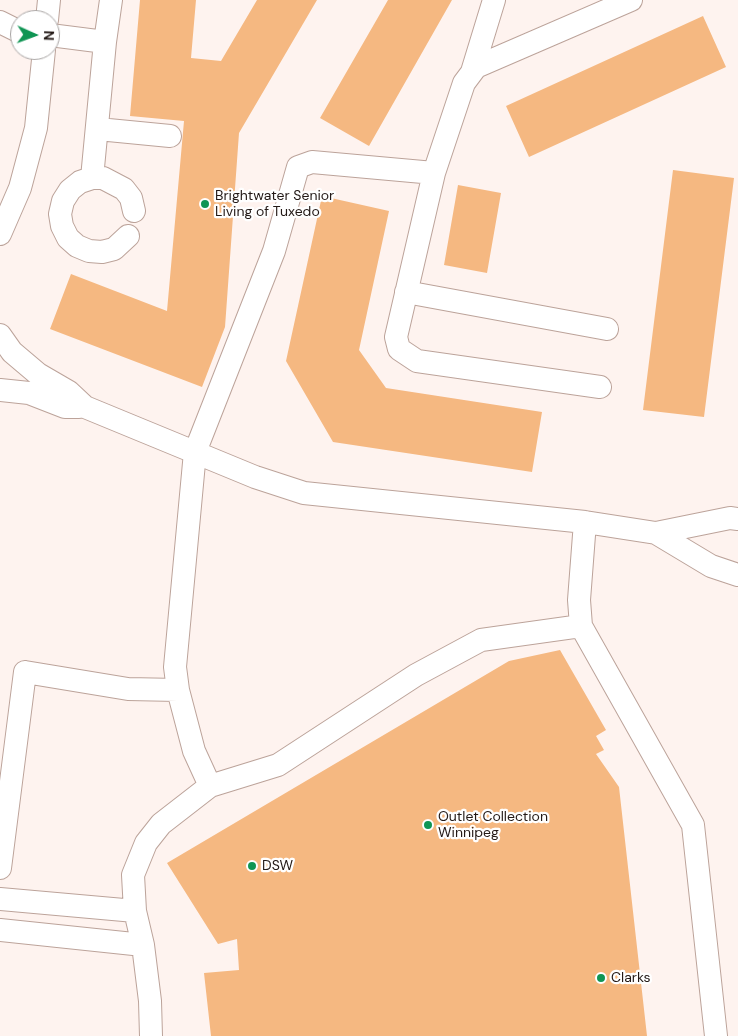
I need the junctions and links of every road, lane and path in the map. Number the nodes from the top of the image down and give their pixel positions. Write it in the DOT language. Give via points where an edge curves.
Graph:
graph roads {
  1 [pos="111,0"];
  2 [pos="494,0"];
  3 [pos="631,0"];
  4 [pos="60,37"];
  5 [pos="105,42"];
  6 [pos="43,60"];
  7 [pos="472,72"];
  8 [pos="98,129"];
  9 [pos="170,136"];
  10 [pos="434,173"];
  11 [pos="92,178"];
  12 [pos="134,211"];
  13 [pos="2,225"];
  14 [pos="128,236"];
  15 [pos="406,292"];
  16 [pos="607,329"];
  17 [pos="0,335"];
  18 [pos="600,387"];
  19 [pos="0,390"];
  20 [pos="85,407"];
  21 [pos="195,452"];
  22 [pos="738,519"];
  23 [pos="585,522"];
  24 [pos="656,533"];
  25 [pos="738,575"];
  26 [pos="581,626"];
  27 [pos="178,690"];
  28 [pos="210,786"];
  29 [pos="0,868"];
  30 [pos="0,899"];
  31 [pos="135,911"];
  32 [pos="0,930"];
  33 [pos="143,945"];
  34 [pos="151,1036"];
  35 [pos="716,1036"];
  1 -- 5 [label="street"];
  2 -- 7 [label="street"];
  3 -- 7 [label="street" via="476,66"];
  4 -- 5 [label="street"];
  5 -- 8 [label="street"];
  6 -- 13 [label="street" via="36,128 20,188"];
  7 -- 10 [label="street" via="464,83"];
  8 -- 9 [label="street"];
  8 -- 11 [label="street"];
  10 -- 15 [label="street"];
  10 -- 21 [label="street" via="312,162 298,167 274,251"];
  11 -- 12 [label="street" via="104,178 124,189 131,198"];
  11 -- 14 [label="street" via="80,182 63,201 61,220 68,238 89,251 102,252 114,249"];
  15 -- 16 [label="street"];
  15 -- 18 [label="street" via="396,337 399,349 416,361"];
  17 -- 20 [label="street" via="12,352"];
  19 -- 20 [label="street" via="29,393 65,407"];
  20 -- 21 [label="street"];
  21 -- 23 [label="street" via="304,493"];
  21 -- 27 [label="street" via="175,668"];
  22 -- 24 [label="street"];
  23 -- 24 [label="street"];
  23 -- 26 [label="street" via="579,600"];
  24 -- 25 [label="street" via="711,566"];
  26 -- 28 [label="street" via="481,640 416,675 278,765"];
  26 -- 35 [label="street" via="693,825"];
  27 -- 28 [label="street" via="194,751"];
  27 -- 29 [label="street" via="128,689 25,672"];
  28 -- 31 [label="street" via="161,824 146,842 133,875"];
  30 -- 31 [label="street"];
  31 -- 33 [label="street"];
  32 -- 33 [label="street"];
  33 -- 34 [label="street"];
}
